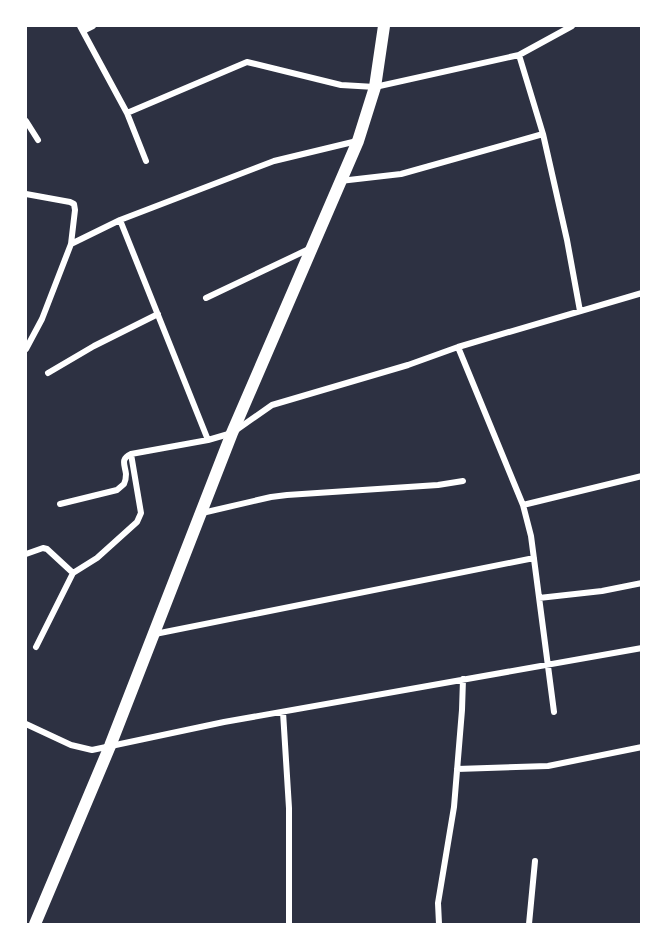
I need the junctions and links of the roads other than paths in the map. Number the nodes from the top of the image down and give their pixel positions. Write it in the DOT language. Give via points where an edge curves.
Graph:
graph roads {
  1 [pos="93,26"];
  2 [pos="384,26"];
  3 [pos="572,26"];
  4 [pos="81,28"];
  5 [pos="519,55"];
  6 [pos="375,87"];
  7 [pos="127,113"];
  8 [pos="26,121"];
  9 [pos="543,134"];
  10 [pos="38,140"];
  11 [pos="358,141"];
  12 [pos="146,161"];
  13 [pos="339,182"];
  14 [pos="26,194"];
  15 [pos="120,220"];
  16 [pos="71,244"];
  17 [pos="312,248"];
  18 [pos="642,293"];
  19 [pos="206,298"];
  20 [pos="580,311"];
  21 [pos="158,314"];
  22 [pos="458,347"];
  23 [pos="26,349"];
  24 [pos="48,373"];
  25 [pos="232,433"];
  26 [pos="208,440"];
  27 [pos="131,454"];
  28 [pos="642,476"];
  29 [pos="463,481"];
  30 [pos="60,504"];
  31 [pos="523,505"];
  32 [pos="201,513"];
  33 [pos="26,554"];
  34 [pos="534,558"];
  35 [pos="73,573"];
  36 [pos="642,582"];
  37 [pos="539,598"];
  38 [pos="154,634"];
  39 [pos="36,647"];
  40 [pos="642,648"];
  41 [pos="549,665"];
  42 [pos="463,679"];
  43 [pos="283,712"];
  44 [pos="554,712"];
  45 [pos="26,724"];
  46 [pos="110,746"];
  47 [pos="642,747"];
  48 [pos="457,769"];
  49 [pos="535,861"];
  50 [pos="35,924"];
  51 [pos="290,924"];
  52 [pos="439,924"];
  53 [pos="529,924"];
  1 -- 4 [label="street"];
  2 -- 6 [label="main road"];
  3 -- 5 [label="street"];
  4 -- 7 [label="street"];
  5 -- 6 [label="street"];
  5 -- 9 [label="street"];
  6 -- 7 [label="street" via="341,85 248,62"];
  6 -- 11 [label="main road"];
  7 -- 12 [label="street"];
  8 -- 10 [label="street"];
  9 -- 13 [label="street" via="401,174"];
  9 -- 20 [label="street"];
  11 -- 13 [label="main road"];
  11 -- 15 [label="street" via="274,161"];
  13 -- 17 [label="main road"];
  14 -- 16 [label="street" via="74,204"];
  15 -- 16 [label="street"];
  15 -- 21 [label="street"];
  16 -- 23 [label="street" via="42,320"];
  17 -- 19 [label="street"];
  17 -- 25 [label="main road"];
  18 -- 20 [label="street"];
  20 -- 22 [label="street"];
  21 -- 24 [label="street"];
  21 -- 26 [label="street"];
  22 -- 25 [label="street" via="272,405"];
  22 -- 31 [label="street"];
  25 -- 26 [label="street"];
  25 -- 32 [label="main road"];
  26 -- 27 [label="street"];
  27 -- 30 [label="street" via="123,462 126,475 117,490"];
  27 -- 35 [label="street" via="141,513 137,522 97,558"];
  28 -- 31 [label="street"];
  29 -- 32 [label="street" via="287,495"];
  31 -- 34 [label="street"];
  32 -- 38 [label="main road"];
  33 -- 35 [label="street" via="47,549"];
  34 -- 37 [label="street"];
  34 -- 38 [label="street"];
  35 -- 39 [label="street"];
  36 -- 37 [label="street"];
  37 -- 41 [label="street"];
  38 -- 46 [label="main road"];
  40 -- 41 [label="street"];
  41 -- 42 [label="street"];
  41 -- 44 [label="street"];
  42 -- 43 [label="street"];
  42 -- 48 [label="street"];
  43 -- 46 [label="street"];
  43 -- 51 [label="street"];
  45 -- 46 [label="street" via="70,745 92,750"];
  46 -- 50 [label="main road"];
  47 -- 48 [label="street" via="548,766"];
  48 -- 52 [label="street" via="438,903"];
  49 -- 53 [label="street"];
}
